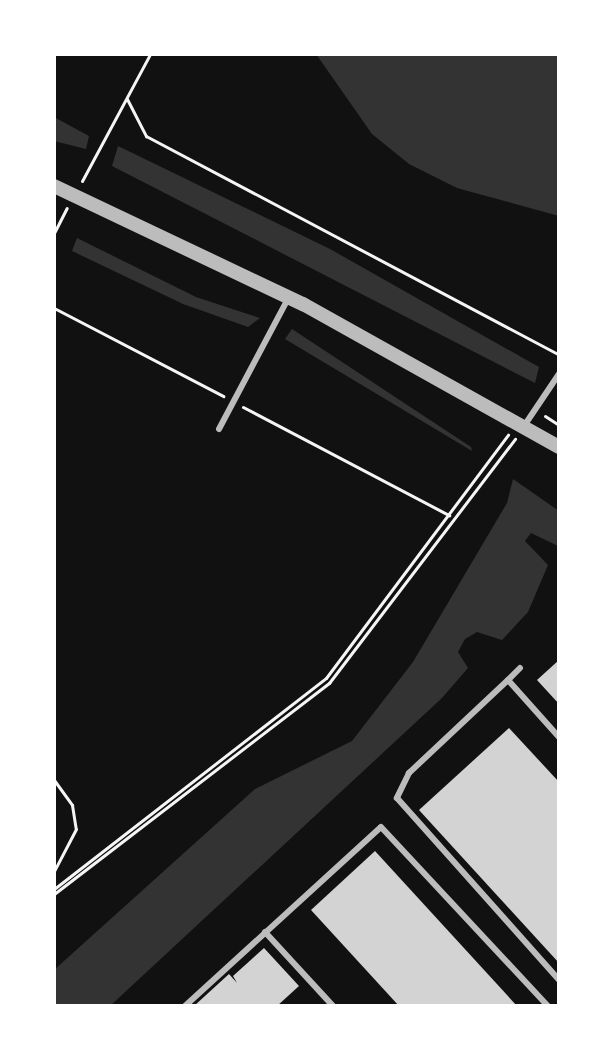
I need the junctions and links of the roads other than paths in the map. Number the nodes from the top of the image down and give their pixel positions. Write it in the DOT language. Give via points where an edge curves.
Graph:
graph roads {
  1 [pos="54,186"];
  2 [pos="289,297"];
  3 [pos="559,374"];
  4 [pos="521,424"];
  5 [pos="219,429"];
  6 [pos="559,447"];
  7 [pos="520,668"];
  8 [pos="508,680"];
  9 [pos="559,737"];
  10 [pos="265,932"];
  11 [pos="559,980"];
  12 [pos="185,1006"];
  13 [pos="333,1006"];
  14 [pos="548,1006"];
  1 -- 2 [label="street"];
  2 -- 4 [label="street"];
  2 -- 5 [label="lane"];
  3 -- 4 [label="lane"];
  4 -- 6 [label="street"];
  7 -- 8 [label="lane"];
  8 -- 9 [label="lane"];
  8 -- 11 [label="lane" via="409,773 397,798"];
  10 -- 12 [label="lane"];
  10 -- 13 [label="lane"];
  10 -- 14 [label="lane" via="381,827"];
}
